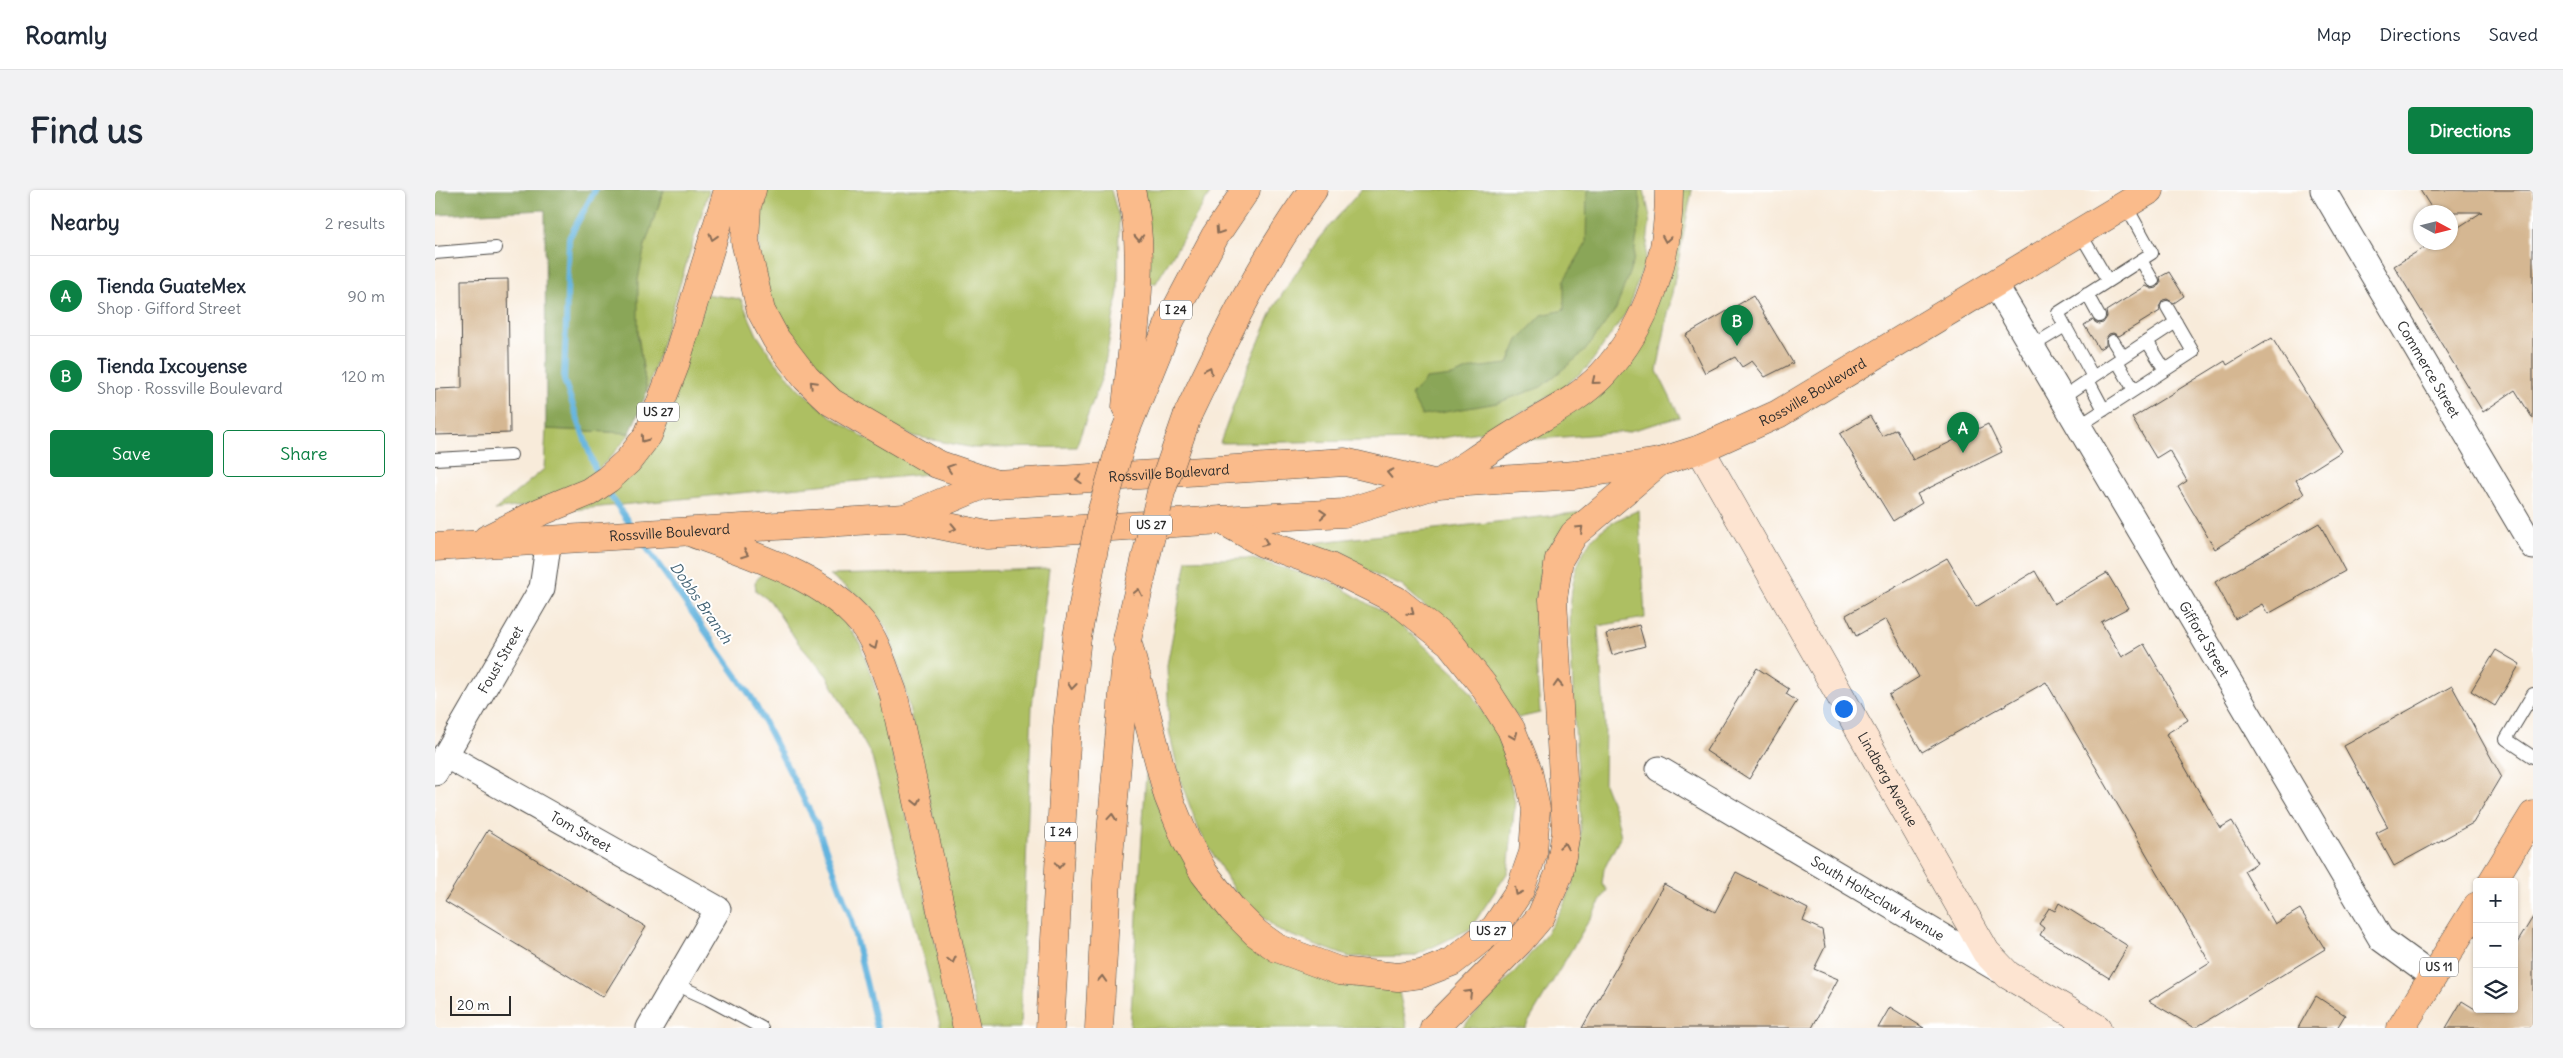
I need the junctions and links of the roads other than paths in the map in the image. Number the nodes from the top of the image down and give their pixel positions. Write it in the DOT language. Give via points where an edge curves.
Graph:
graph roads {
  1 [pos="728,190"];
  2 [pos="752,190"];
  3 [pos="1131,190"];
  4 [pos="1246,190"];
  5 [pos="1313,190"];
  6 [pos="1327,190"];
  7 [pos="1669,190"];
  8 [pos="2150,190"];
  9 [pos="2323,190"];
  10 [pos="2125,204"];
  11 [pos="1293,217"];
  12 [pos="2081,233"];
  13 [pos="495,248"];
  14 [pos="435,253"];
  15 [pos="2141,260"];
  16 [pos="2108,281"];
  17 [pos="2153,281"];
  18 [pos="1995,284"];
  19 [pos="2087,294"];
  20 [pos="2167,307"];
  21 [pos="2099,316"];
  22 [pos="2176,322"];
  23 [pos="2065,326"];
  24 [pos="2113,340"];
  25 [pos="2147,341"];
  26 [pos="2032,346"];
  27 [pos="2120,359"];
  28 [pos="2165,370"];
  29 [pos="2091,378"];
  30 [pos="2135,390"];
  31 [pos="2062,398"];
  32 [pos="2104,410"];
  33 [pos="2079,426"];
  34 [pos="1123,437"];
  35 [pos="1700,449"];
  36 [pos="511,455"];
  37 [pos="435,459"];
  38 [pos="1659,462"];
  39 [pos="996,484"];
  40 [pos="1438,484"];
  41 [pos="905,518"];
  42 [pos="1222,520"];
  43 [pos="684,530"];
  44 [pos="549,539"];
  45 [pos="476,545"];
  46 [pos="435,547"];
  47 [pos="2533,548"];
  48 [pos="1127,640"];
  49 [pos="2533,694"];
  50 [pos="2533,756"];
  51 [pos="440,764"];
  52 [pos="1659,769"];
  53 [pos="2531,821"];
  54 [pos="2495,878"];
  55 [pos="2473,912"];
  56 [pos="2008,975"];
  57 [pos="2433,977"];
  58 [pos="675,984"];
  59 [pos="649,1028"];
  60 [pos="761,1028"];
  61 [pos="967,1028"];
  62 [pos="1050,1028"];
  63 [pos="1099,1028"];
  64 [pos="1435,1028"];
  65 [pos="2097,1028"];
  66 [pos="2401,1028"];
  1 -- 45 [label="main road, US 27, one-way" via="675,368 648,435 628,461 589,492 539,512"];
  39 -- 2 [label="main road, one-way" via="937,464 831,402 806,378 776,339 761,311 745,241 747,206"];
  3 -- 34 [label="main road, one-way" via="1137,217 1140,272"];
  4 -- 34 [label="main road, I 24, one-way" via="1215,236 1171,318"];
  5 -- 11 [label="main road"];
  6 -- 11 [label="main road"];
  7 -- 40 [label="main road, one-way" via="1669,220 1663,260 1650,301 1631,337 1602,375 1563,407"];
  8 -- 10 [label="main road, Rossville Boulevard"];
  9 -- 47 [label="street, Commerce Street"];
  10 -- 12 [label="main road, Rossville Boulevard"];
  10 -- 15 [label="lane" via="2152,253"];
  48 -- 11 [label="main road, one-way, bridge" via="1161,492 1188,414 1237,311"];
  12 -- 16 [label="lane"];
  12 -- 18 [label="main road, Rossville Boulevard"];
  13 -- 14 [label="lane"];
  15 -- 16 [label="lane"];
  15 -- 17 [label="lane"];
  16 -- 19 [label="lane"];
  18 -- 26 [label="street, Gifford Street"];
  18 -- 35 [label="main road, Rossville Boulevard" via="1778,414"];
  19 -- 21 [label="lane"];
  19 -- 23 [label="lane" via="2058,313"];
  20 -- 22 [label="lane"];
  22 -- 25 [label="lane"];
  22 -- 28 [label="lane" via="2193,352"];
  23 -- 26 [label="lane"];
  23 -- 29 [label="lane"];
  24 -- 27 [label="lane"];
  25 -- 27 [label="lane"];
  25 -- 28 [label="lane"];
  26 -- 31 [label="street, Gifford Street"];
  27 -- 29 [label="lane"];
  27 -- 30 [label="lane"];
  28 -- 30 [label="lane"];
  29 -- 31 [label="lane"];
  29 -- 32 [label="lane"];
  30 -- 32 [label="lane"];
  31 -- 33 [label="street, Gifford Street"];
  32 -- 33 [label="lane"];
  33 -- 57 [label="street, Gifford Street" via="2381,940"];
  34 -- 62 [label="main road, I 24, one-way, bridge" via="1100,516 1077,637 1067,727"];
  35 -- 38 [label="main road, Rossville Boulevard"];
  35 -- 56 [label="main road, Lindberg Avenue" via="1986,952"];
  36 -- 37 [label="lane"];
  38 -- 40 [label="main road, Rossville Boulevard" via="1575,475"];
  64 -- 38 [label="main road, one-way" via="1541,916 1559,874 1566,832 1553,599 1559,559 1574,534"];
  40 -- 39 [label="main road, Rossville Boulevard, one-way" via="1345,462"];
  39 -- 41 [label="main road, Rossville Boulevard" via="983,485"];
  42 -- 40 [label="main road, Rossville Boulevard, one-way" via="1344,513"];
  41 -- 42 [label="main road, Rossville Boulevard / US 27, one-way" via="987,535"];
  41 -- 43 [label="main road, Rossville Boulevard / US 27"];
  42 -- 48 [label="main road, US 27, one-way" via="1263,543 1330,567 1397,600 1450,643 1483,685 1511,729 1528,771 1536,809 1533,853 1520,890 1495,928 1452,962 1421,974 1397,977 1339,971 1277,948 1256,933 1204,874 1186,840 1168,796"];
  43 -- 44 [label="main road, Rossville Boulevard / US 27"];
  43 -- 61 [label="main road, one-way" via="793,572 833,598 861,622 874,644 893,692"];
  44 -- 45 [label="main road, Rossville Boulevard / US 27"];
  44 -- 51 [label="street, Foust Street" via="542,588"];
  45 -- 46 [label="main road, Rossville Boulevard / US 27"];
  63 -- 48 [label="main road, one-way" via="1107,880"];
  49 -- 50 [label="lane" via="2507,739"];
  51 -- 58 [label="street, Tom Street" via="718,909"];
  52 -- 56 [label="street, South Holtzclaw Avenue"];
  53 -- 54 [label="main road"];
  55 -- 57 [label="main road, US 11"];
  56 -- 65 [label="main road, South Holtzclaw Avenue"];
  57 -- 66 [label="main road, US 11"];
  58 -- 59 [label="street"];
  58 -- 60 [label="lane" via="708,998"];
}
